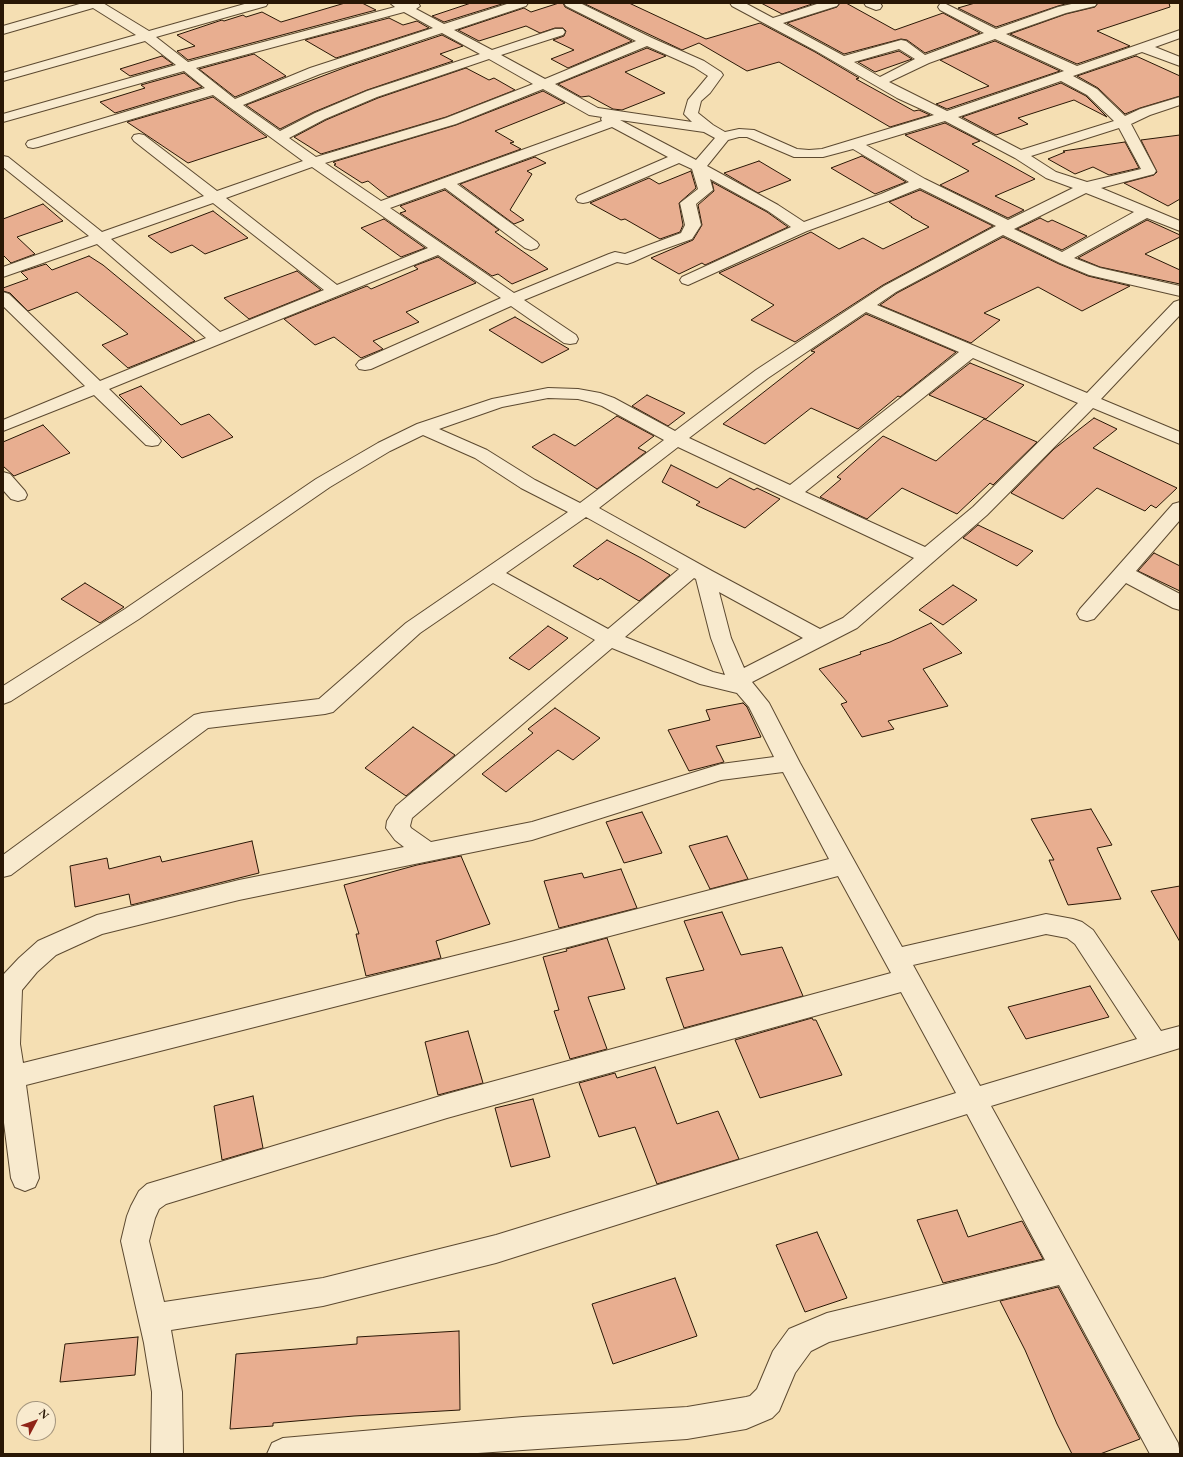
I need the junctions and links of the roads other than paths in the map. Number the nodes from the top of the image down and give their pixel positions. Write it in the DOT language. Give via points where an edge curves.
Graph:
graph roads {
  1 [pos="95,3"];
  2 [pos="262,3"];
  3 [pos="425,3"];
  4 [pos="522,3"];
  5 [pos="571,3"];
  6 [pos="736,3"];
  7 [pos="833,3"];
  8 [pos="1090,3"];
  9 [pos="401,6"];
  10 [pos="944,7"];
  11 [pos="772,22"];
  12 [pos="3,30"];
  13 [pos="444,30"];
  14 [pos="559,32"];
  15 [pos="994,34"];
  16 [pos="1180,34"];
  17 [pos="147,36"];
  18 [pos="647,41"];
  19 [pos="1142,47"];
  20 [pos="490,54"];
  21 [pos="924,60"];
  22 [pos="842,61"];
  23 [pos="1180,62"];
  24 [pos="185,67"];
  25 [pos="1076,71"];
  26 [pos="1062,76"];
  27 [pos="3,77"];
  28 [pos="879,82"];
  29 [pos="544,84"];
  30 [pos="214,90"];
  31 [pos="233,104"];
  32 [pos="1177,106"];
  33 [pos="594,112"];
  34 [pos="946,116"];
  35 [pos="3,118"];
  36 [pos="613,122"];
  37 [pos="1123,122"];
  38 [pos="708,128"];
  39 [pos="280,137"];
  40 [pos="722,137"];
  41 [pos="139,138"];
  42 [pos="853,143"];
  43 [pos="33,144"];
  44 [pos="1020,155"];
  45 [pos="680,157"];
  46 [pos="314,162"];
  47 [pos="7,167"];
  48 [pos="698,167"];
  49 [pos="920,182"];
  50 [pos="447,183"];
  51 [pos="1086,187"];
  52 [pos="213,197"];
  53 [pos="583,199"];
  54 [pos="379,207"];
  55 [pos="1146,212"];
  56 [pos="1180,226"];
  57 [pos="1006,227"];
  58 [pos="802,228"];
  59 [pos="100,238"];
  60 [pos="531,245"];
  61 [pos="439,249"];
  62 [pos="1062,258"];
  63 [pos="3,272"];
  64 [pos="688,280"];
  65 [pos="334,290"];
  66 [pos="1180,290"];
  67 [pos="3,297"];
  68 [pos="513,299"];
  69 [pos="1180,305"];
  70 [pos="865,306"];
  71 [pos="218,339"];
  72 [pos="570,339"];
  73 [pos="971,351"];
  74 [pos="365,365"];
  75 [pos="97,388"];
  76 [pos="1090,401"];
  77 [pos="3,426"];
  78 [pos="423,428"];
  79 [pos="676,439"];
  80 [pos="1180,439"];
  81 [pos="152,441"];
  82 [pos="3,478"];
  83 [pos="792,493"];
  84 [pos="18,495"];
  85 [pos="1180,508"];
  86 [pos="583,510"];
  87 [pos="927,556"];
  88 [pos="699,572"];
  89 [pos="1123,573"];
  90 [pos="492,574"];
  91 [pos="1180,603"];
  92 [pos="1087,614"];
  93 [pos="820,638"];
  94 [pos="610,639"];
  95 [pos="741,684"];
  96 [pos="3,696"];
  97 [pos="788,763"];
  98 [pos="428,852"];
  99 [pos="843,865"];
  100 [pos="3,868"];
  101 [pos="901,969"];
  102 [pos="1168,1041"];
  103 [pos="12,1077"];
  104 [pos="973,1101"];
  105 [pos="25,1178"];
  106 [pos="1065,1269"];
  107 [pos="154,1318"];
  108 [pos="167,1454"];
  109 [pos="283,1454"];
  110 [pos="1168,1454"];
  1 -- 12 [label="street"];
  1 -- 17 [label="street"];
  2 -- 17 [label="street"];
  3 -- 9 [label="street"];
  4 -- 13 [label="street"];
  5 -- 18 [label="street"];
  6 -- 11 [label="street"];
  7 -- 11 [label="street"];
  8 -- 15 [label="street"];
  9 -- 13 [label="street"];
  9 -- 24 [label="street"];
  10 -- 15 [label="street"];
  11 -- 22 [label="street"];
  13 -- 20 [label="street"];
  13 -- 31 [label="street" via="315,71"];
  14 -- 20 [label="street"];
  15 -- 21 [label="street"];
  15 -- 25 [label="street"];
  16 -- 19 [label="street"];
  17 -- 24 [label="street"];
  17 -- 27 [label="street"];
  18 -- 29 [label="street"];
  18 -- 38 [label="street" via="699,64 716,75 695,100 691,114"];
  19 -- 23 [label="street"];
  19 -- 25 [label="street"];
  20 -- 29 [label="street"];
  20 -- 39 [label="street" via="372,94 320,116"];
  21 -- 22 [label="street" via="901,44"];
  21 -- 28 [label="street"];
  22 -- 28 [label="street"];
  24 -- 30 [label="street"];
  24 -- 35 [label="street"];
  25 -- 26 [label="street"];
  26 -- 34 [label="street"];
  26 -- 37 [label="street" via="1092,92"];
  28 -- 34 [label="street"];
  29 -- 33 [label="street"];
  29 -- 46 [label="street" via="451,121"];
  30 -- 31 [label="street"];
  30 -- 43 [label="street"];
  31 -- 39 [label="street"];
  32 -- 37 [label="street"];
  33 -- 36 [label="street"];
  33 -- 38 [label="street"];
  34 -- 42 [label="street"];
  34 -- 44 [label="street"];
  36 -- 45 [label="street"];
  36 -- 50 [label="street"];
  37 -- 44 [label="street"];
  37 -- 51 [label="street" via="1149,171"];
  38 -- 40 [label="street"];
  39 -- 46 [label="street"];
  40 -- 42 [label="street" via="749,133 799,154 823,153"];
  40 -- 48 [label="street"];
  41 -- 52 [label="street"];
  42 -- 49 [label="street"];
  44 -- 51 [label="street" via="1051,175"];
  45 -- 48 [label="street"];
  45 -- 53 [label="street"];
  46 -- 52 [label="street"];
  46 -- 54 [label="street"];
  47 -- 59 [label="street"];
  48 -- 58 [label="street" via="773,208"];
  48 -- 68 [label="street" via="706,190 688,203 693,225 687,236 627,259 615,257"];
  49 -- 57 [label="street"];
  49 -- 58 [label="street"];
  50 -- 54 [label="street"];
  50 -- 60 [label="street"];
  51 -- 55 [label="street"];
  51 -- 57 [label="street"];
  52 -- 59 [label="street"];
  52 -- 65 [label="street"];
  54 -- 61 [label="street"];
  55 -- 56 [label="street"];
  55 -- 62 [label="street"];
  57 -- 62 [label="street"];
  57 -- 70 [label="street" via="890,289"];
  58 -- 64 [label="street"];
  59 -- 63 [label="street"];
  59 -- 71 [label="street"];
  61 -- 65 [label="street"];
  61 -- 68 [label="street"];
  62 -- 66 [label="street" via="1095,272"];
  65 -- 71 [label="street"];
  67 -- 75 [label="street"];
  68 -- 72 [label="street"];
  68 -- 74 [label="street"];
  69 -- 76 [label="street"];
  70 -- 73 [label="street"];
  70 -- 79 [label="street" via="762,374"];
  71 -- 75 [label="street"];
  73 -- 76 [label="street"];
  73 -- 83 [label="street"];
  75 -- 77 [label="street"];
  75 -- 81 [label="street"];
  76 -- 80 [label="street"];
  76 -- 87 [label="street" via="980,511"];
  78 -- 79 [label="street" via="498,403 548,393 578,394 608,402"];
  78 -- 86 [label="street" via="481,454 528,484"];
  78 -- 96 [label="street" via="384,446 323,483 132,614"];
  79 -- 83 [label="street"];
  79 -- 86 [label="street"];
  82 -- 84 [label="street"];
  83 -- 87 [label="street"];
  85 -- 89 [label="street"];
  86 -- 88 [label="street"];
  86 -- 90 [label="street"];
  87 -- 93 [label="street" via="850,623"];
  88 -- 93 [label="street"];
  88 -- 94 [label="street"];
  88 -- 95 [label="street" via="721,638"];
  89 -- 91 [label="street"];
  89 -- 92 [label="street"];
  90 -- 94 [label="street"];
  90 -- 100 [label="street" via="413,628 325,706 202,721"];
  93 -- 95 [label="street"];
  94 -- 95 [label="street" via="708,679"];
  94 -- 98 [label="street" via="404,812 398,828"];
  95 -- 97 [label="street" via="758,703"];
  97 -- 98 [label="street" via="721,772 532,831"];
  97 -- 99 [label="street"];
  98 -- 103 [label="street" via="239,890 97,925 48,948 9,986 7,1044"];
  99 -- 101 [label="street"];
  99 -- 103 [label="street" via="511,952"];
  101 -- 102 [label="street" via="1046,924 1073,929 1084,937"];
  101 -- 104 [label="street"];
  101 -- 107 [label="street" via="156,1193 149,1200 141,1216 135,1241"];
  102 -- 104 [label="street"];
  103 -- 105 [label="street"];
  104 -- 106 [label="street"];
  104 -- 107 [label="street" via="496,1249 323,1292"];
  106 -- 109 [label="street" via="827,1328 800,1340 784,1362 768,1400 761,1407 746,1413 687,1423"];
  106 -- 110 [label="street"];
  107 -- 108 [label="street" via="167,1392"];
}
